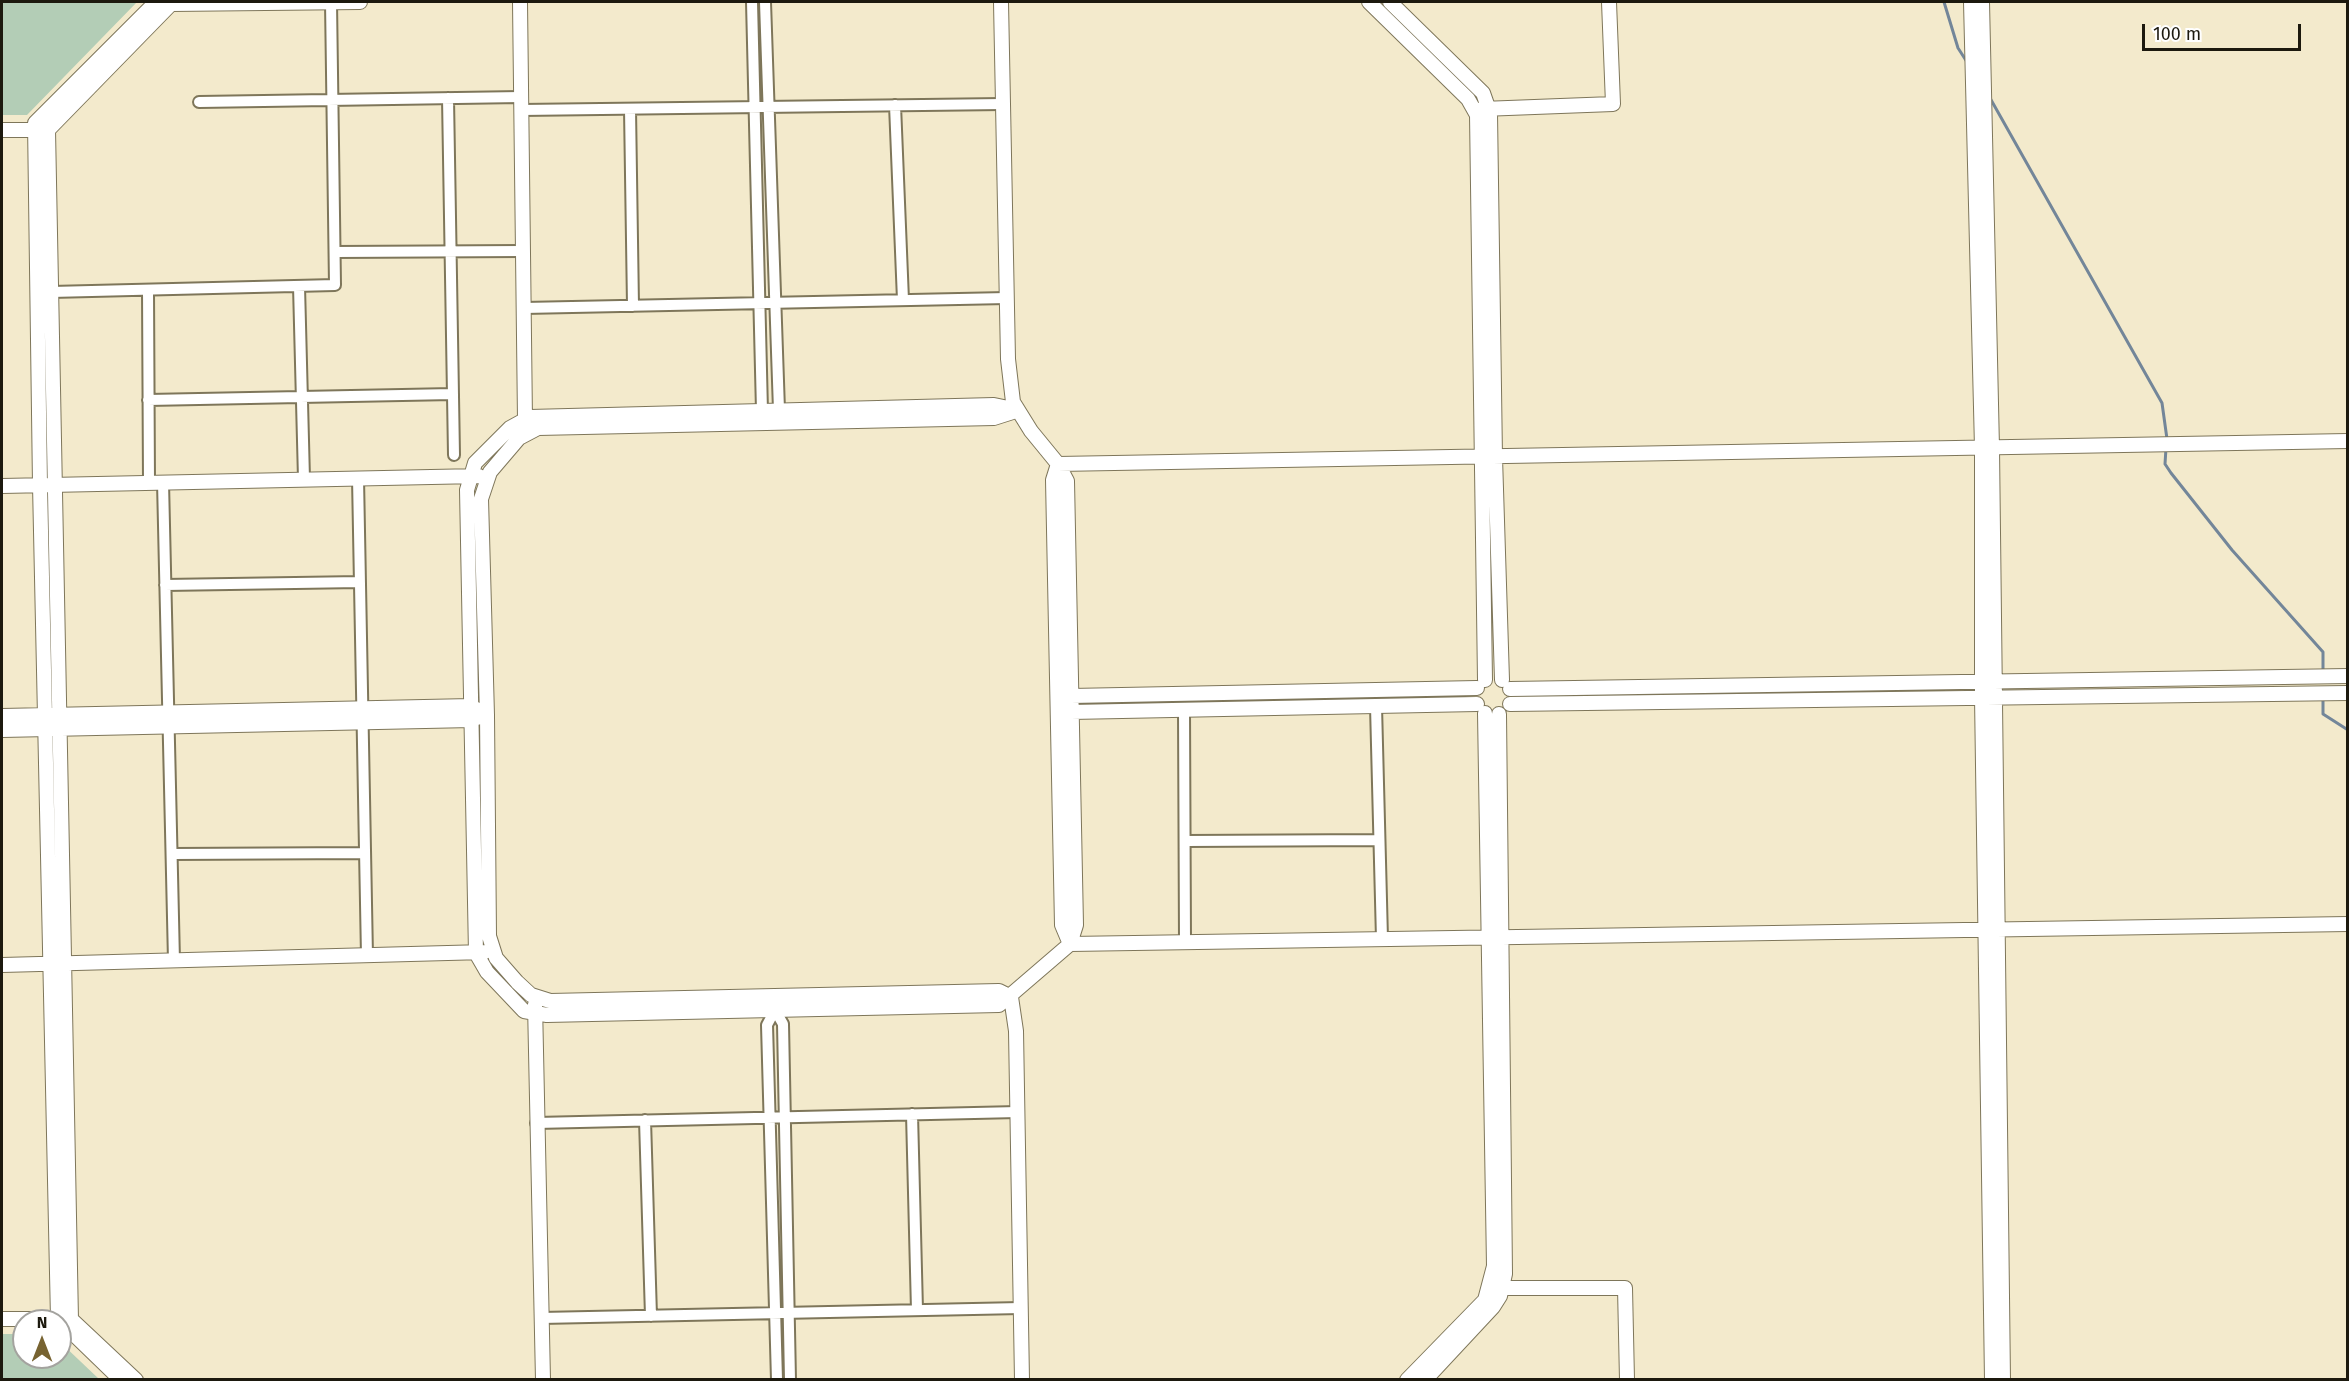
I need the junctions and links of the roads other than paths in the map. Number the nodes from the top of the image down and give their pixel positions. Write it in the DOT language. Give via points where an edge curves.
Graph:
graph roads {
  1 [pos="156,2"];
  2 [pos="331,2"];
  3 [pos="360,2"];
  4 [pos="520,2"];
  5 [pos="752,2"];
  6 [pos="765,2"];
  7 [pos="1001,2"];
  8 [pos="1369,2"];
  9 [pos="1390,2"];
  10 [pos="1609,2"];
  11 [pos="1971,2"];
  12 [pos="1982,2"];
  13 [pos="178,3"];
  14 [pos="448,98"];
  15 [pos="332,100"];
  16 [pos="199,102"];
  17 [pos="521,104"];
  18 [pos="1003,104"];
  19 [pos="895,105"];
  20 [pos="754,107"];
  21 [pos="768,107"];
  22 [pos="630,109"];
  23 [pos="1474,109"];
  24 [pos="1489,109"];
  25 [pos="2,130"];
  26 [pos="42,130"];
  27 [pos="451,251"];
  28 [pos="523,251"];
  29 [pos="335,252"];
  30 [pos="299,286"];
  31 [pos="148,290"];
  32 [pos="51,292"];
  33 [pos="1007,298"];
  34 [pos="903,300"];
  35 [pos="759,303"];
  36 [pos="775,303"];
  37 [pos="633,306"];
  38 [pos="524,308"];
  39 [pos="453,394"];
  40 [pos="302,397"];
  41 [pos="148,400"];
  42 [pos="778,410"];
  43 [pos="1018,410"];
  44 [pos="762,411"];
  45 [pos="527,426"];
  46 [pos="2348,441"];
  47 [pos="1987,448"];
  48 [pos="454,455"];
  49 [pos="1489,457"];
  50 [pos="1058,464"];
  51 [pos="471,476"];
  52 [pos="489,476"];
  53 [pos="358,478"];
  54 [pos="304,479"];
  55 [pos="156,482"];
  56 [pos="56,484"];
  57 [pos="40,485"];
  58 [pos="2,486"];
  59 [pos="360,582"];
  60 [pos="165,585"];
  61 [pos="2342,676"];
  62 [pos="1988,681"];
  63 [pos="1481,684"];
  64 [pos="1506,684"];
  65 [pos="2341,693"];
  66 [pos="1071,696"];
  67 [pos="1988,697"];
  68 [pos="1376,706"];
  69 [pos="1058,707"];
  70 [pos="1481,708"];
  71 [pos="1505,709"];
  72 [pos="1184,710"];
  73 [pos="1071,712"];
  74 [pos="471,713"];
  75 [pos="487,715"];
  76 [pos="2,716"];
  77 [pos="362,716"];
  78 [pos="169,720"];
  79 [pos="45,722"];
  80 [pos="60,722"];
  81 [pos="2,730"];
  82 [pos="1379,840"];
  83 [pos="1185,841"];
  84 [pos="172,854"];
  85 [pos="365,854"];
  86 [pos="2348,924"];
  87 [pos="1992,929"];
  88 [pos="1495,938"];
  89 [pos="1382,939"];
  90 [pos="1185,942"];
  91 [pos="1070,944"];
  92 [pos="494,952"];
  93 [pos="476,953"];
  94 [pos="367,956"];
  95 [pos="174,961"];
  96 [pos="57,964"];
  97 [pos="2,965"];
  98 [pos="536,997"];
  99 [pos="1011,997"];
  100 [pos="775,1010"];
  101 [pos="533,1012"];
  102 [pos="1018,1112"];
  103 [pos="912,1114"];
  104 [pos="770,1117"];
  105 [pos="784,1117"];
  106 [pos="645,1120"];
  107 [pos="536,1123"];
  108 [pos="1496,1288"];
  109 [pos="1021,1308"];
  110 [pos="65,1309"];
  111 [pos="918,1310"];
  112 [pos="775,1313"];
  113 [pos="789,1313"];
  114 [pos="651,1316"];
  115 [pos="541,1318"];
  116 [pos="72,1325"];
  117 [pos="72,1327"];
  118 [pos="121,1380"];
  119 [pos="136,1380"];
  120 [pos="543,1380"];
  121 [pos="777,1380"];
  122 [pos="790,1380"];
  123 [pos="1022,1380"];
  124 [pos="1407,1380"];
  125 [pos="1425,1380"];
  126 [pos="1627,1380"];
  127 [pos="1992,1380"];
  128 [pos="2003,1380"];
  1 -- 26 [label="street" via="35,123"];
  2 -- 3 [label="street"];
  2 -- 13 [label="street"];
  2 -- 15 [label="street"];
  4 -- 17 [label="street"];
  5 -- 20 [label="street"];
  6 -- 21 [label="street"];
  7 -- 18 [label="street"];
  8 -- 23 [label="street"];
  9 -- 24 [label="street" via="1483,93"];
  10 -- 24 [label="street" via="1613,104"];
  11 -- 47 [label="street"];
  12 -- 47 [label="street"];
  13 -- 26 [label="street" via="171,4"];
  14 -- 15 [label="street"];
  14 -- 17 [label="street"];
  14 -- 27 [label="street"];
  15 -- 16 [label="street"];
  15 -- 29 [label="street"];
  17 -- 22 [label="street"];
  17 -- 28 [label="street"];
  18 -- 19 [label="street"];
  18 -- 33 [label="street"];
  19 -- 21 [label="street"];
  19 -- 34 [label="street"];
  20 -- 21 [label="street"];
  20 -- 22 [label="street"];
  20 -- 35 [label="street"];
  21 -- 36 [label="street"];
  22 -- 37 [label="street"];
  23 -- 24 [label="street"];
  23 -- 49 [label="street"];
  24 -- 49 [label="street"];
  25 -- 26 [label="street"];
  26 -- 32 [label="street"];
  26 -- 57 [label="street"];
  27 -- 28 [label="street"];
  27 -- 29 [label="street"];
  27 -- 39 [label="street"];
  28 -- 38 [label="street"];
  29 -- 30 [label="street" via="335,285"];
  30 -- 31 [label="street"];
  30 -- 40 [label="street"];
  31 -- 32 [label="street"];
  31 -- 41 [label="street"];
  32 -- 56 [label="street"];
  33 -- 34 [label="street"];
  33 -- 43 [label="street" via="1008,359 1013,402"];
  34 -- 36 [label="street"];
  35 -- 36 [label="street"];
  35 -- 37 [label="street"];
  35 -- 44 [label="street"];
  36 -- 42 [label="street"];
  37 -- 38 [label="street"];
  38 -- 45 [label="street"];
  39 -- 40 [label="street"];
  39 -- 48 [label="street"];
  40 -- 41 [label="street"];
  40 -- 54 [label="street"];
  41 -- 55 [label="street"];
  42 -- 43 [label="street" via="994,405"];
  42 -- 44 [label="street"];
  43 -- 45 [label="street" via="994,418"];
  43 -- 50 [label="street"];
  44 -- 45 [label="street" via="530,417"];
  45 -- 51 [label="street" via="510,428 475,463"];
  45 -- 52 [label="street"];
  46 -- 47 [label="street"];
  47 -- 49 [label="street"];
  47 -- 62 [label="street"];
  49 -- 50 [label="street"];
  49 -- 63 [label="street"];
  49 -- 64 [label="street"];
  50 -- 66 [label="street" via="1067,480"];
  50 -- 69 [label="street" via="1053,480"];
  51 -- 52 [label="street"];
  51 -- 53 [label="street"];
  51 -- 74 [label="street" via="466,490"];
  52 -- 75 [label="street" via="481,499"];
  53 -- 54 [label="street"];
  53 -- 59 [label="street"];
  54 -- 55 [label="street"];
  55 -- 56 [label="street"];
  55 -- 60 [label="street"];
  56 -- 57 [label="street"];
  56 -- 80 [label="street"];
  57 -- 58 [label="street"];
  57 -- 79 [label="street"];
  59 -- 60 [label="street"];
  59 -- 77 [label="street"];
  60 -- 78 [label="street"];
  61 -- 62 [label="street"];
  62 -- 64 [label="street"];
  62 -- 67 [label="street"];
  63 -- 64 [label="street" via="1495,678"];
  63 -- 66 [label="street"];
  63 -- 70 [label="street" via="1475,696"];
  64 -- 71 [label="street" via="1512,698"];
  65 -- 67 [label="street"];
  66 -- 69 [label="street"];
  66 -- 73 [label="street"];
  67 -- 71 [label="street"];
  67 -- 87 [label="street"];
  68 -- 70 [label="street"];
  68 -- 72 [label="street"];
  68 -- 82 [label="street"];
  69 -- 73 [label="street"];
  69 -- 91 [label="street" via="1062,925"];
  70 -- 71 [label="street"];
  70 -- 88 [label="street"];
  71 -- 88 [label="street"];
  72 -- 73 [label="street"];
  72 -- 83 [label="street"];
  73 -- 91 [label="street" via="1076,925"];
  74 -- 75 [label="street"];
  74 -- 77 [label="street"];
  74 -- 93 [label="street"];
  75 -- 92 [label="street" via="489,936"];
  76 -- 79 [label="street"];
  77 -- 78 [label="street"];
  77 -- 85 [label="street"];
  78 -- 80 [label="street"];
  78 -- 84 [label="street"];
  79 -- 80 [label="street"];
  79 -- 81 [label="street"];
  79 -- 96 [label="street"];
  80 -- 96 [label="street"];
  82 -- 83 [label="street"];
  82 -- 89 [label="street"];
  83 -- 90 [label="street"];
  84 -- 85 [label="street"];
  84 -- 95 [label="street"];
  85 -- 94 [label="street"];
  86 -- 87 [label="street"];
  87 -- 88 [label="street"];
  87 -- 127 [label="street"];
  87 -- 128 [label="street"];
  88 -- 89 [label="street"];
  88 -- 108 [label="street" via="1505,1274"];
  89 -- 90 [label="street"];
  90 -- 91 [label="street"];
  91 -- 99 [label="street"];
  92 -- 93 [label="street"];
  92 -- 98 [label="street" via="517,982"];
  93 -- 94 [label="street"];
  93 -- 101 [label="street" via="487,972 524,1011"];
  94 -- 95 [label="street"];
  95 -- 96 [label="street"];
  96 -- 97 [label="street"];
  96 -- 110 [label="street"];
  98 -- 99 [label="street" via="550,1001 999,991"];
  98 -- 101 [label="street"];
  99 -- 100 [label="street" via="999,1005"];
  99 -- 102 [label="street"];
  100 -- 101 [label="street" via="547,1015"];
  100 -- 104 [label="street" via="767,1025"];
  100 -- 105 [label="street" via="783,1024"];
  101 -- 107 [label="street"];
  102 -- 103 [label="street"];
  102 -- 109 [label="street"];
  103 -- 105 [label="street"];
  103 -- 111 [label="street"];
  104 -- 105 [label="street"];
  104 -- 106 [label="street"];
  104 -- 112 [label="street"];
  105 -- 113 [label="street"];
  106 -- 107 [label="street"];
  106 -- 114 [label="street"];
  107 -- 115 [label="street"];
  108 -- 124 [label="street"];
  108 -- 125 [label="street" via="1493,1307"];
  108 -- 126 [label="street" via="1625,1288"];
  109 -- 111 [label="street"];
  109 -- 123 [label="street"];
  111 -- 113 [label="street"];
  112 -- 113 [label="street"];
  112 -- 114 [label="street"];
  112 -- 121 [label="street"];
  113 -- 122 [label="street"];
  114 -- 115 [label="street"];
  115 -- 120 [label="street"];
  116 -- 119 [label="street"];
  117 -- 118 [label="street"];
}
